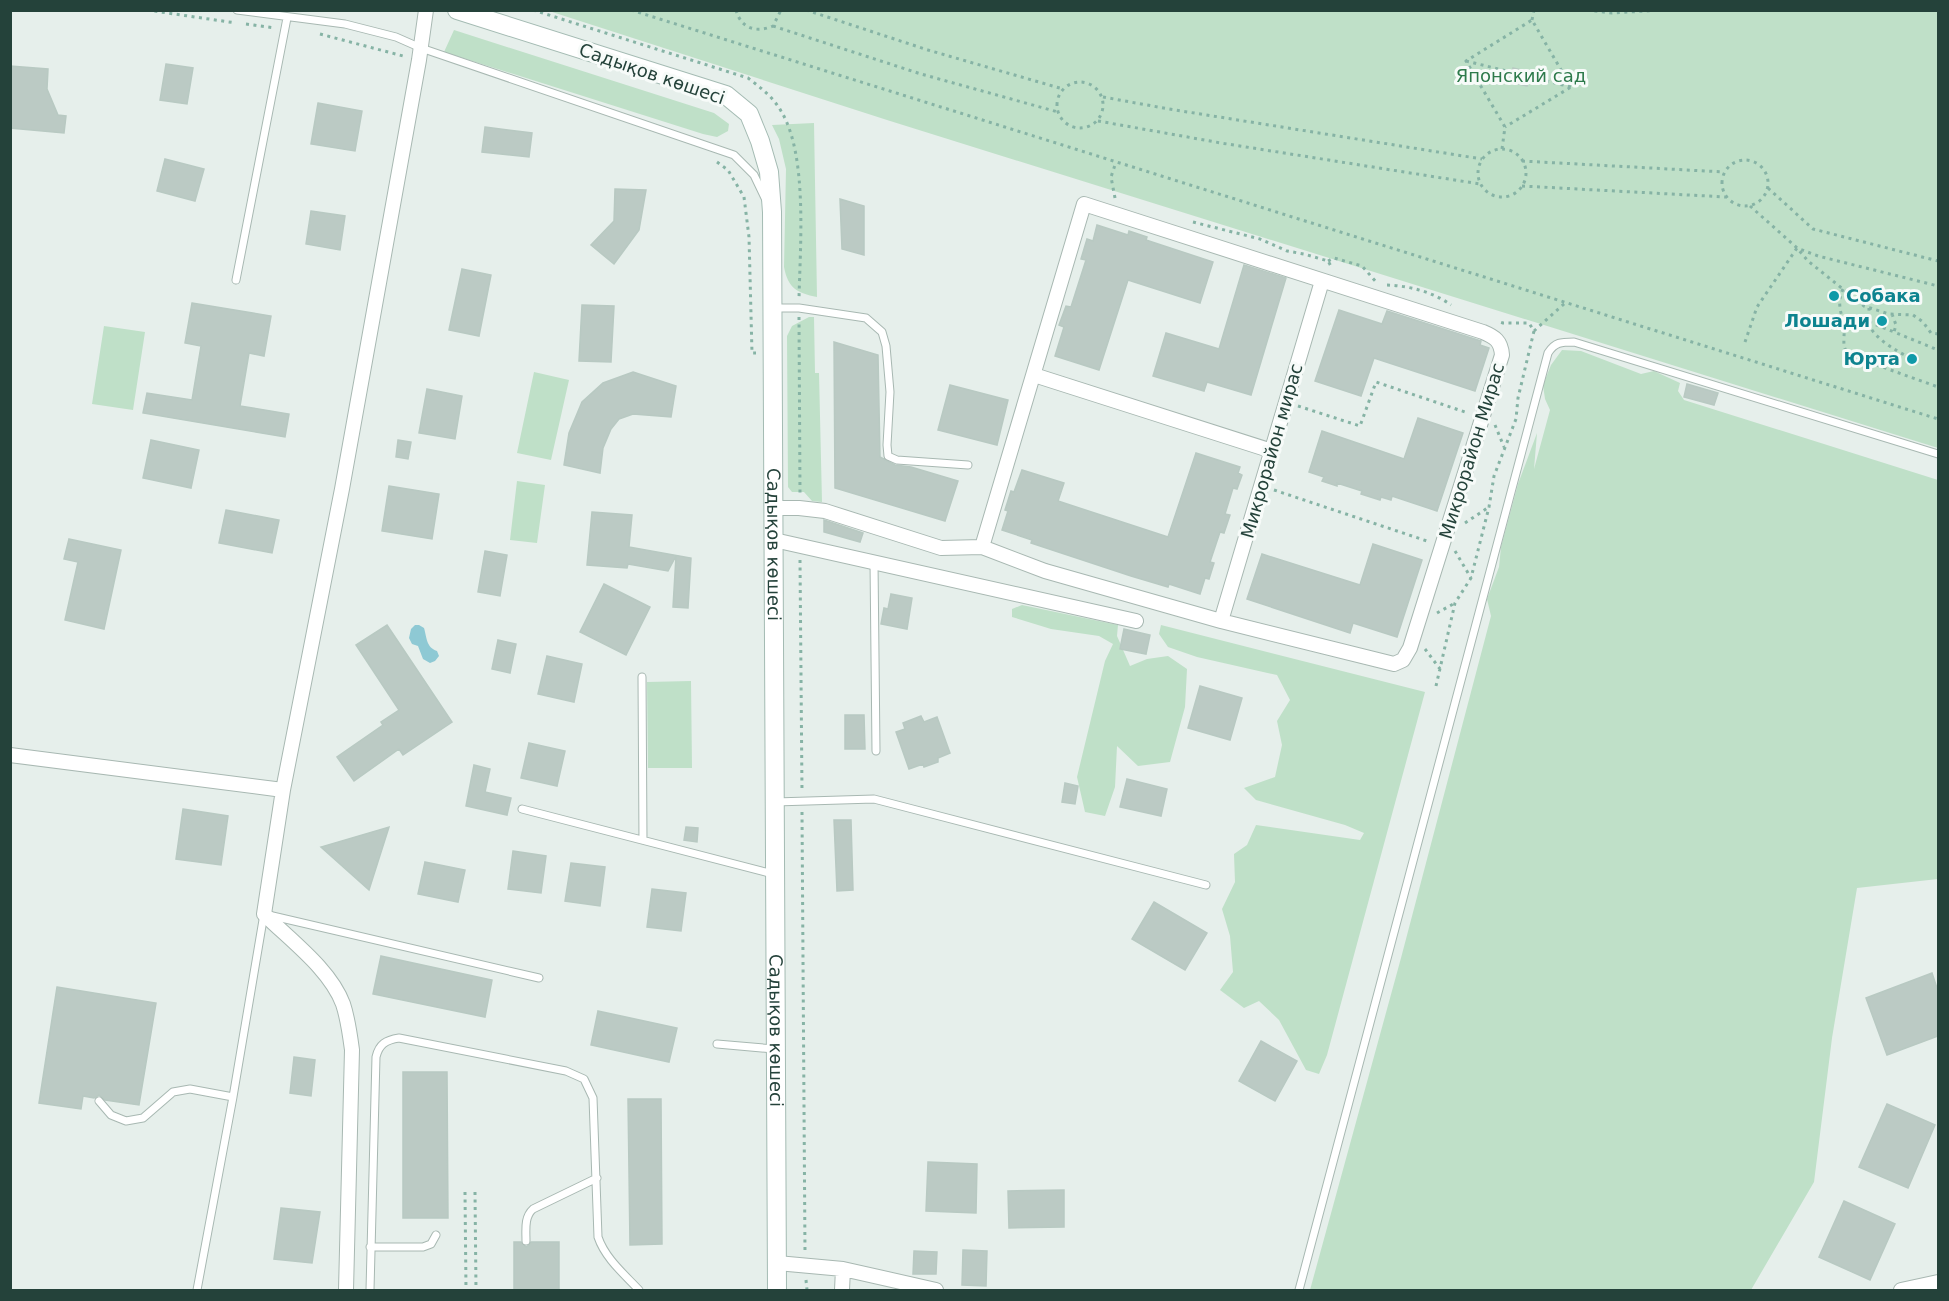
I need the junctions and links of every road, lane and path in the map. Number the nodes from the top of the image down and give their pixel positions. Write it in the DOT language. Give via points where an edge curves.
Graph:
graph roads {
  1 [pos="237,10"];
  2 [pos="426,10"];
  3 [pos="457,10"];
  4 [pos="631,10"];
  5 [pos="729,10"];
  6 [pos="781,10"];
  7 [pos="806,10"];
  8 [pos="1534,10"];
  9 [pos="1587,10"];
  10 [pos="1662,10"];
  11 [pos="736,12"];
  12 [pos="287,18"];
  13 [pos="1532,20"];
  14 [pos="773,26"];
  15 [pos="421,48"];
  16 [pos="1466,61"];
  17 [pos="1571,87"];
  18 [pos="1064,89"];
  19 [pos="1103,97"];
  20 [pos="1058,112"];
  21 [pos="1098,121"];
  22 [pos="1505,127"];
  23 [pos="1502,149"];
  24 [pos="708,156"];
  25 [pos="1482,159"];
  26 [pos="1522,161"];
  27 [pos="1116,162"];
  28 [pos="1724,172"];
  29 [pos="1480,184"];
  30 [pos="1522,186"];
  31 [pos="1768,188"];
  32 [pos="1726,197"];
  33 [pos="1122,201"];
  34 [pos="1750,206"];
  35 [pos="772,212"];
  36 [pos="1188,221"];
  37 [pos="1797,248"];
  38 [pos="1328,261"];
  39 [pos="1938,261"];
  40 [pos="1328,277"];
  41 [pos="236,280"];
  42 [pos="1365,280"];
  43 [pos="1378,284"];
  44 [pos="1938,286"];
  45 [pos="1843,289"];
  46 [pos="1564,303"];
  47 [pos="1453,306"];
  48 [pos="1869,308"];
  49 [pos="773,309"];
  50 [pos="1892,314"];
  51 [pos="1492,320"];
  52 [pos="1869,322"];
  53 [pos="1534,331"];
  54 [pos="1894,332"];
  55 [pos="1938,334"];
  56 [pos="1745,342"];
  57 [pos="1938,350"];
  58 [pos="752,353"];
  59 [pos="1906,356"];
  60 [pos="1034,375"];
  61 [pos="1938,387"];
  62 [pos="1286,402"];
  63 [pos="1482,417"];
  64 [pos="1938,419"];
  65 [pos="1505,448"];
  66 [pos="1272,451"];
  67 [pos="1938,454"];
  68 [pos="968,465"];
  69 [pos="1262,486"];
  70 [pos="1489,507"];
  71 [pos="774,508"];
  72 [pos="1462,525"];
  73 [pos="774,540"];
  74 [pos="1457,542"];
  75 [pos="982,547"];
  76 [pos="1448,548"];
  77 [pos="874,561"];
  78 [pos="1471,578"];
  79 [pos="1455,603"];
  80 [pos="1434,614"];
  81 [pos="1136,621"];
  82 [pos="1221,621"];
  83 [pos="1424,648"];
  84 [pos="1440,669"];
  85 [pos="642,677"];
  86 [pos="1436,686"];
  87 [pos="876,752"];
  88 [pos="10,755"];
  89 [pos="283,790"];
  90 [pos="776,802"];
  91 [pos="522,809"];
  92 [pos="643,840"];
  93 [pos="776,874"];
  94 [pos="1206,885"];
  95 [pos="264,914"];
  96 [pos="539,978"];
  97 [pos="717,1044"];
  98 [pos="776,1049"];
  99 [pos="233,1097"];
  100 [pos="99,1101"];
  101 [pos="597,1178"];
  102 [pos="465,1192"];
  103 [pos="475,1192"];
  104 [pos="436,1235"];
  105 [pos="526,1241"];
  106 [pos="370,1247"];
  107 [pos="777,1263"];
  108 [pos="843,1269"];
  109 [pos="1938,1282"];
  110 [pos="197,1290"];
  111 [pos="346,1290"];
  112 [pos="370,1290"];
  113 [pos="466,1290"];
  114 [pos="476,1290"];
  115 [pos="639,1290"];
  116 [pos="777,1290"];
  117 [pos="842,1290"];
  118 [pos="936,1290"];
  119 [pos="1299,1290"];
  120 [pos="1901,1290"];
  1 -- 12 [label="lane"];
  2 -- 15 [label="street"];
  3 -- 35 [label="street, Садықов көшесі" via="726,95 749,114 769,172"];
  4 -- 27 [label="path"];
  5 -- 11 [label="path"];
  6 -- 14 [label="path"];
  7 -- 18 [label="path" via="928,51"];
  8 -- 13 [label="path"];
  9 -- 10 [label="path"];
  11 -- 14 [label="path" via="742,23 754,30"];
  12 -- 15 [label="lane" via="345,24"];
  12 -- 41 [label="lane"];
  13 -- 16 [label="path"];
  13 -- 17 [label="path"];
  14 -- 20 [label="path"];
  15 -- 35 [label="lane" via="734,154 754,175"];
  15 -- 89 [label="street"];
  16 -- 17 [label="path"];
  16 -- 22 [label="path"];
  17 -- 22 [label="path"];
  18 -- 19 [label="path" via="1074,83 1087,83"];
  18 -- 20 [label="path"];
  19 -- 21 [label="path"];
  19 -- 25 [label="path"];
  20 -- 21 [label="path" via="1062,120 1075,128 1090,127"];
  21 -- 29 [label="path"];
  22 -- 23 [label="path"];
  23 -- 25 [label="path"];
  23 -- 26 [label="path" via="1513,152"];
  24 -- 58 [label="path" via="728,170 744,197"];
  25 -- 29 [label="path" via="1478,169"];
  26 -- 28 [label="path"];
  26 -- 30 [label="path" via="1526,174"];
  27 -- 33 [label="path" via="1111,177 1114,198"];
  27 -- 46 [label="path"];
  28 -- 31 [label="path" via="1739,160 1752,161 1767,174"];
  28 -- 32 [label="path" via="1721,185"];
  29 -- 30 [label="path" via="1488,193 1502,197"];
  30 -- 32 [label="path"];
  31 -- 34 [label="path"];
  31 -- 39 [label="path" via="1813,229"];
  32 -- 34 [label="path" via="1737,205"];
  34 -- 37 [label="path"];
  35 -- 49 [label="street, Садықов көшесі"];
  36 -- 38 [label="path"];
  37 -- 44 [label="path"];
  37 -- 45 [label="path"];
  37 -- 56 [label="path" via="1757,307"];
  38 -- 40 [label="path"];
  38 -- 43 [label="path" via="1334,258 1362,266"];
  40 -- 60 [label="street, Микрорайон Мирас" via="1084,204"];
  40 -- 62 [label="street, Микрорайон мирас"];
  40 -- 63 [label="street, Микрорайон Мирас" via="1496,338 1502,355"];
  42 -- 43 [label="path"];
  43 -- 47 [label="path" via="1438,296"];
  45 -- 48 [label="path"];
  45 -- 61 [label="path" via="1839,300 1845,352"];
  46 -- 53 [label="path"];
  46 -- 64 [label="path"];
  48 -- 50 [label="path"];
  48 -- 52 [label="path"];
  49 -- 68 [label="lane" via="798,308 866,318 882,332 886,346 890,392 888,456"];
  49 -- 71 [label="street, Садықов көшесі"];
  50 -- 54 [label="path"];
  50 -- 55 [label="path" via="1913,315 1931,333"];
  51 -- 53 [label="path" via="1529,323"];
  52 -- 54 [label="path"];
  52 -- 59 [label="path" via="1890,347"];
  53 -- 65 [label="path" via="1516,419"];
  54 -- 57 [label="path"];
  60 -- 66 [label="street, Микрорайон Мирас"];
  60 -- 75 [label="street, Микрорайон Мирас"];
  62 -- 63 [label="path" via="1360,426 1376,382"];
  62 -- 66 [label="street, Микрорайон мирас"];
  63 -- 65 [label="path" via="1494,421"];
  63 -- 76 [label="street, Микрорайон Мирас"];
  65 -- 70 [label="path" via="1494,476"];
  66 -- 69 [label="street, Микрорайон мирас"];
  67 -- 119 [label="lane" via="1574,342 1553,345"];
  69 -- 76 [label="path"];
  69 -- 82 [label="street, Микрорайон мирас"];
  70 -- 72 [label="path"];
  70 -- 78 [label="path"];
  71 -- 73 [label="street, Садықов көшесі"];
  71 -- 75 [label="street, Микрорайон Мирас" via="825,511 941,548"];
  73 -- 77 [label="street"];
  73 -- 90 [label="street, Садықов көшесі"];
  74 -- 76 [label="path"];
  75 -- 82 [label="street, Микрорайон Мирас" via="1045,571"];
  76 -- 78 [label="path"];
  76 -- 82 [label="street, Микрорайон Мирас" via="1410,648 1403,660 1394,664"];
  77 -- 81 [label="street"];
  77 -- 87 [label="lane"];
  78 -- 79 [label="path"];
  79 -- 80 [label="path"];
  79 -- 84 [label="path"];
  83 -- 84 [label="path"];
  84 -- 86 [label="path"];
  85 -- 92 [label="lane"];
  88 -- 89 [label="street"];
  89 -- 95 [label="street"];
  90 -- 93 [label="street, Садықов көшесі"];
  90 -- 94 [label="lane" via="874,799"];
  91 -- 92 [label="lane"];
  92 -- 93 [label="lane"];
  93 -- 98 [label="street, Садықов көшесі"];
  95 -- 96 [label="lane"];
  95 -- 99 [label="lane"];
  95 -- 111 [label="street" via="328,976 348,1024 352,1050"];
  97 -- 98 [label="lane"];
  98 -- 107 [label="street, Садықов көшесі"];
  99 -- 100 [label="lane" via="190,1089 173,1092 143,1118 126,1120 111,1115"];
  99 -- 110 [label="lane"];
  101 -- 105 [label="lane" via="532,1209 526,1220"];
  101 -- 106 [label="lane" via="593,1098 584,1079 566,1071 399,1038 389,1040 379,1047 376,1057"];
  101 -- 115 [label="lane" via="601,1248"];
  102 -- 113 [label="path"];
  103 -- 114 [label="path"];
  104 -- 106 [label="lane" via="431,1244 423,1247"];
  106 -- 112 [label="lane"];
  107 -- 108 [label="street"];
  107 -- 116 [label="street, Садықов көшесі"];
  108 -- 117 [label="street"];
  108 -- 118 [label="street"];
  109 -- 120 [label="street"];
}
